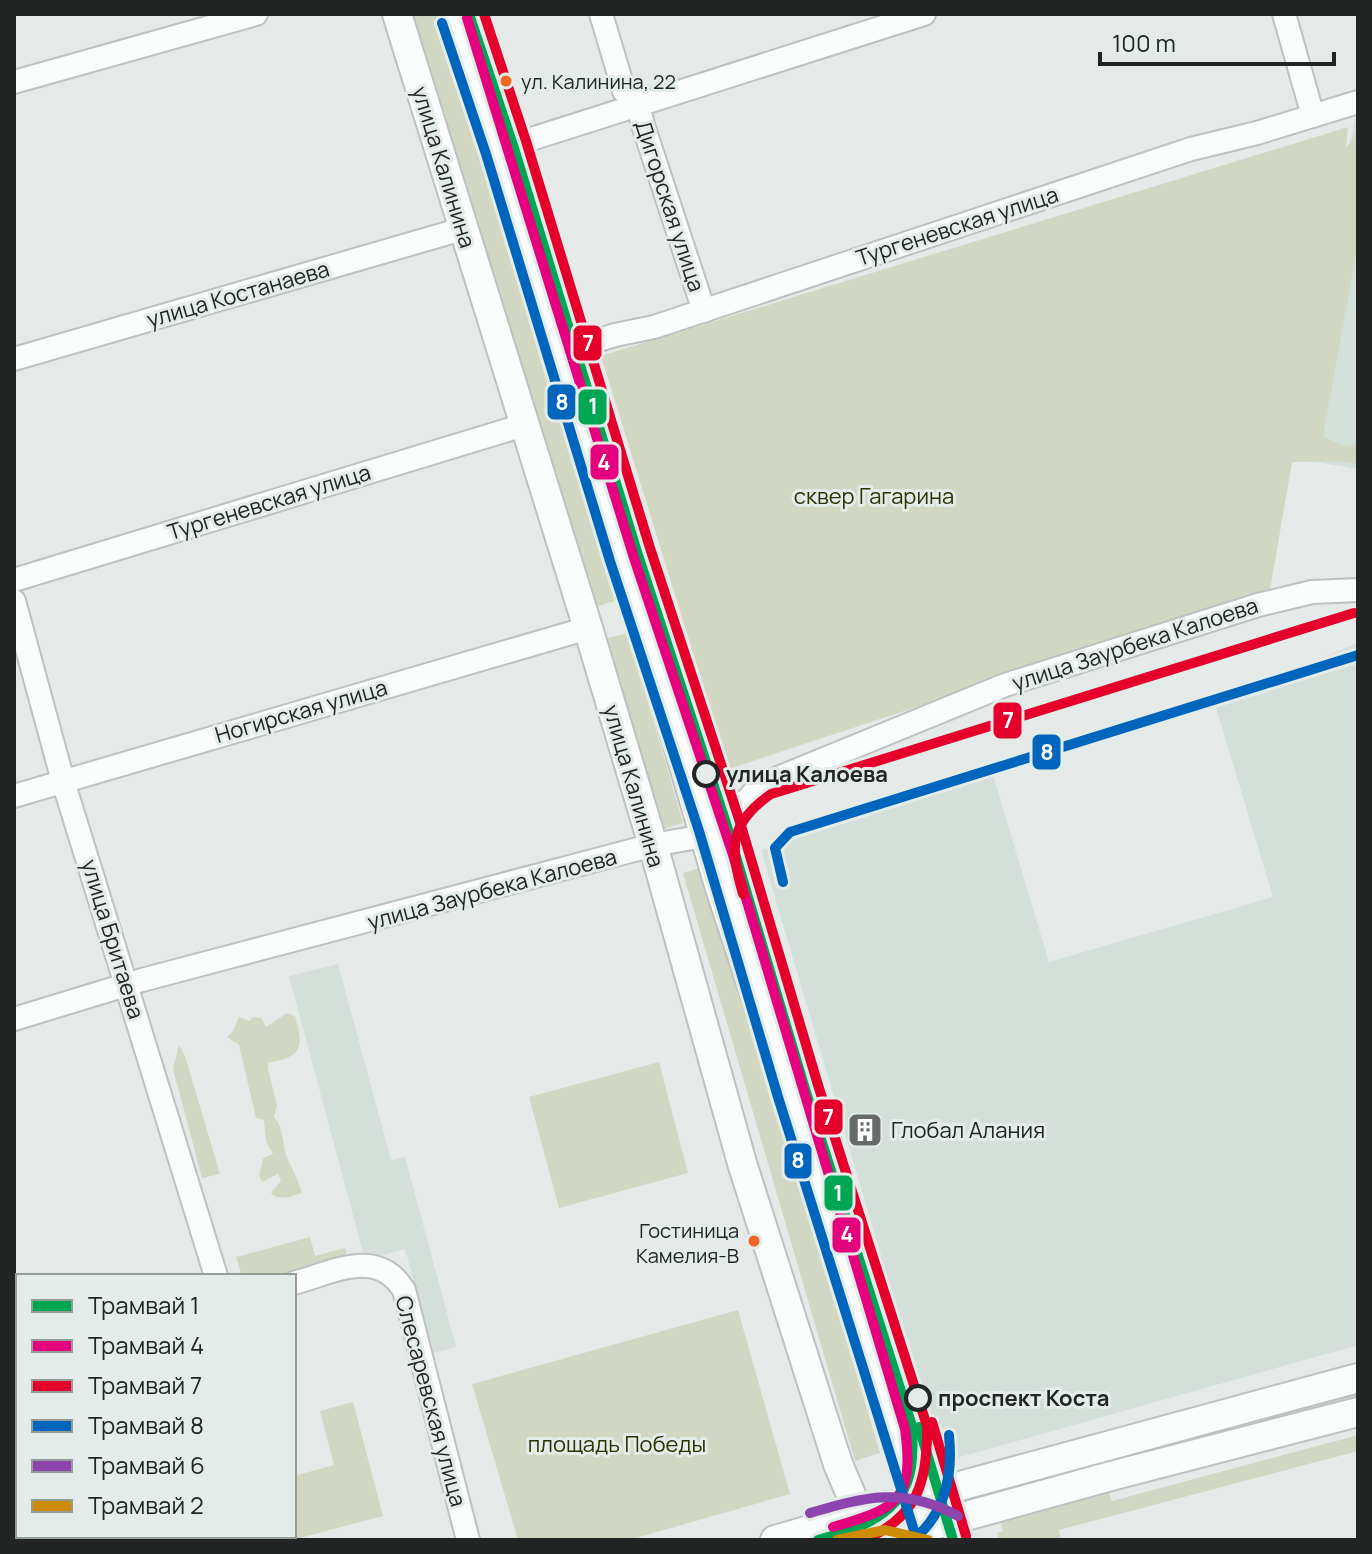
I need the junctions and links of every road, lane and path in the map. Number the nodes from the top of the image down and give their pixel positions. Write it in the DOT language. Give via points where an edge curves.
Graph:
graph roads {
  1 [pos="256,14"];
  2 [pos="397,14"];
  3 [pos="455,14"];
  4 [pos="601,14"];
  5 [pos="924,14"];
  6 [pos="1284,14"];
  7 [pos="14,82"];
  8 [pos="1358,102"];
  9 [pos="638,104"];
  10 [pos="1313,116"];
  11 [pos="500,149"];
  12 [pos="462,229"];
  13 [pos="704,311"];
  14 [pos="557,353"];
  15 [pos="14,359"];
  16 [pos="524,425"];
  17 [pos="14,580"];
  18 [pos="1358,590"];
  19 [pos="14,601"];
  20 [pos="588,628"];
  21 [pos="63,781"];
  22 [pos="14,796"];
  23 [pos="704,836"];
  24 [pos="653,845"];
  25 [pos="128,985"];
  26 [pos="14,1019"];
  27 [pos="215,1274"];
  28 [pos="296,1282"];
  29 [pos="1358,1378"];
  30 [pos="1358,1412"];
  31 [pos="860,1516"];
  32 [pos="945,1522"];
  33 [pos="894,1538"];
  34 [pos="468,1540"];
  35 [pos="775,1540"];
  1 -- 7 [label="street"];
  2 -- 12 [label="main road, улица Калинина"];
  3 -- 11 [label="main road"];
  4 -- 9 [label="street, Дигорская улица" via="624,91"];
  5 -- 9 [label="street"];
  6 -- 10 [label="street"];
  8 -- 10 [label="street, Тургеневская улица"];
  9 -- 11 [label="street"];
  9 -- 13 [label="street, Дигорская улица"];
  10 -- 13 [label="street, Тургеневская улица" via="1177,154"];
  11 -- 14 [label="main road"];
  12 -- 15 [label="street, улица Костанаева"];
  12 -- 16 [label="main road, улица Калинина"];
  13 -- 14 [label="street, Тургеневская улица"];
  14 -- 23 [label="main road"];
  16 -- 17 [label="street, Тургеневская улица"];
  16 -- 20 [label="main road, улица Калинина"];
  18 -- 23 [label="street, улица Заурбека Калоева" via="1312,592 1258,605 1005,685 761,785 721,827"];
  19 -- 21 [label="street, улица Бритаева"];
  20 -- 21 [label="street, Ногирская улица"];
  20 -- 24 [label="main road, улица Калинина"];
  21 -- 22 [label="street, Ногирская улица"];
  21 -- 25 [label="street, улица Бритаева"];
  23 -- 24 [label="street, улица Заурбека Калоева"];
  23 -- 32 [label="main road"];
  24 -- 25 [label="street, улица Заурбека Калоева"];
  24 -- 31 [label="main road, улица Калинина" via="742,1163 838,1464"];
  25 -- 26 [label="street, улица Заурбека Калоева"];
  25 -- 27 [label="street, улица Бритаева"];
  28 -- 34 [label="street, Слесаревская улица" via="370,1264 396,1277 404,1290"];
  29 -- 32 [label="main road" via="964,1485"];
  30 -- 32 [label="main road"];
  31 -- 32 [label="main road"];
  31 -- 33 [label="main road"];
  31 -- 35 [label="main road"];
  32 -- 33 [label="main road"];
}
